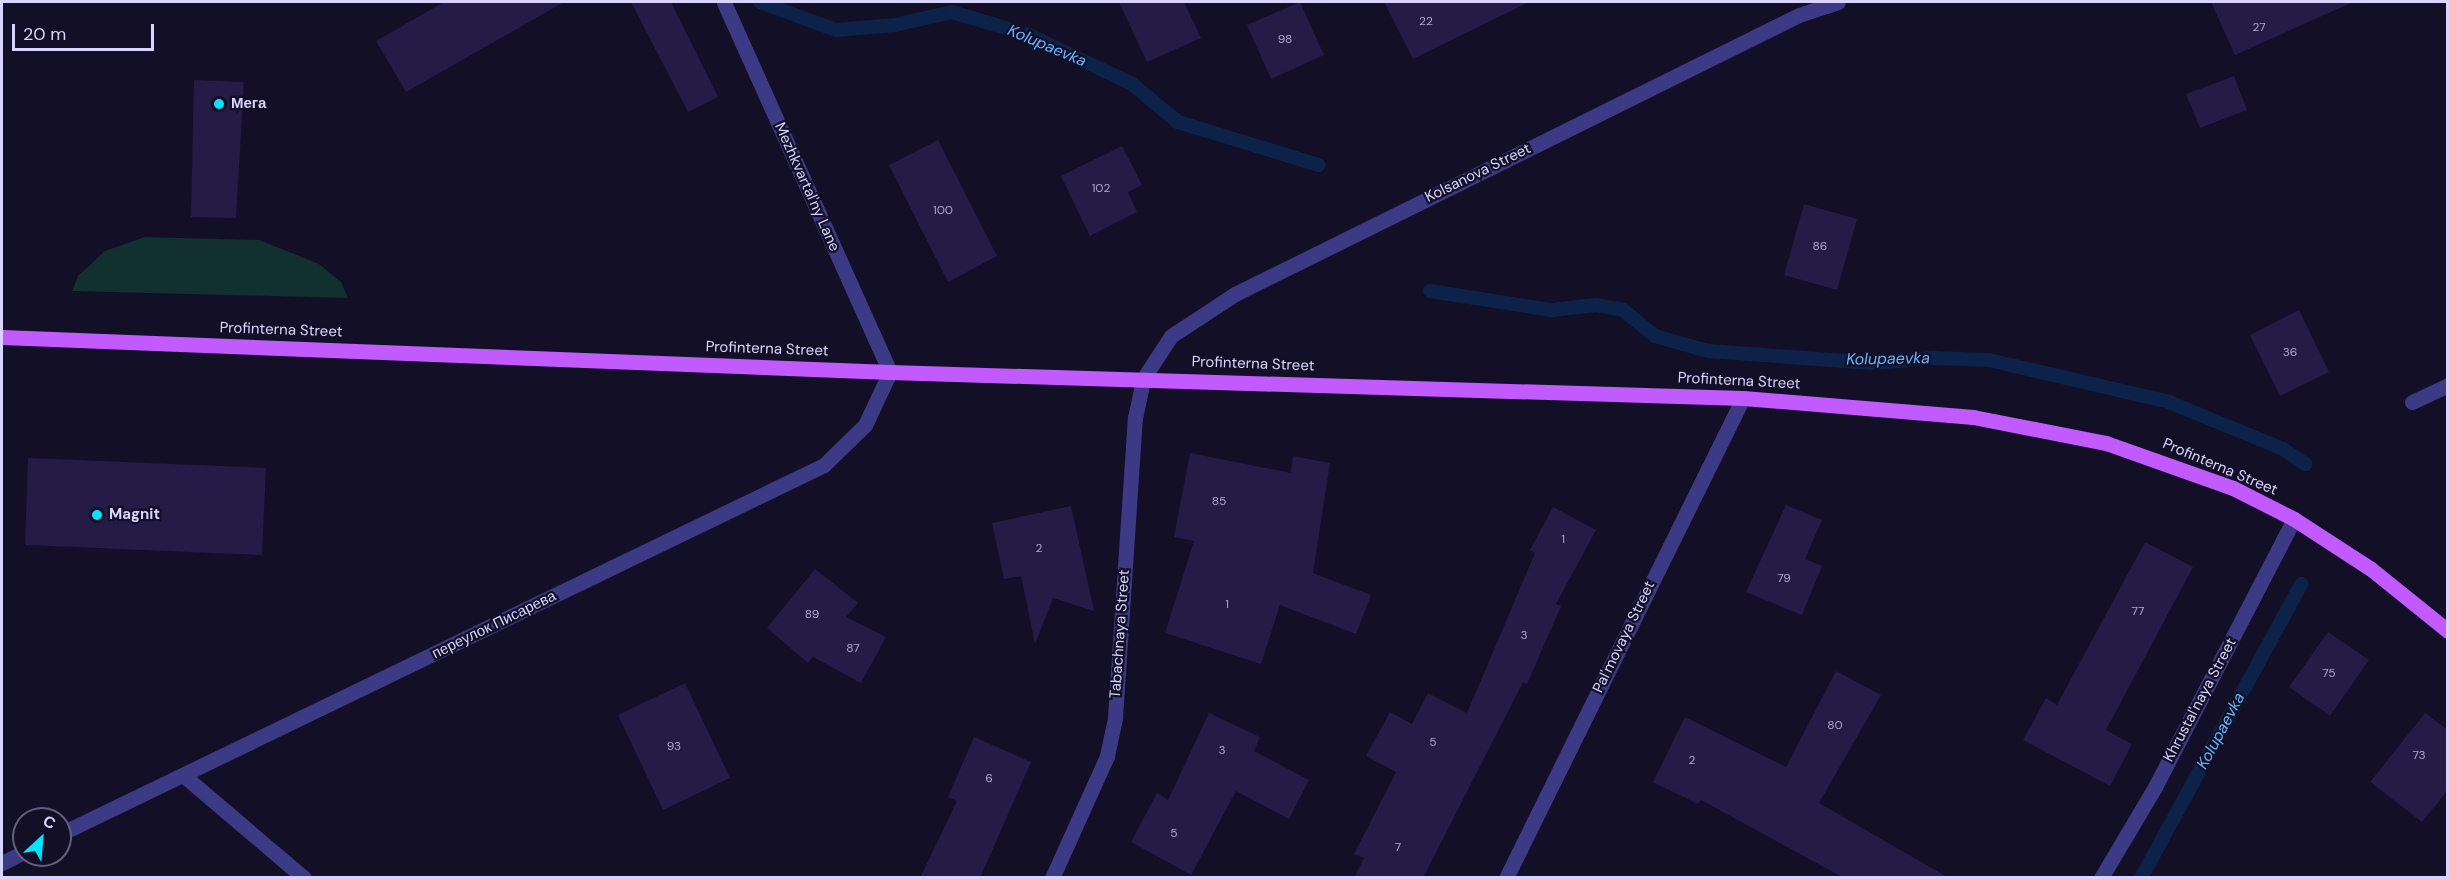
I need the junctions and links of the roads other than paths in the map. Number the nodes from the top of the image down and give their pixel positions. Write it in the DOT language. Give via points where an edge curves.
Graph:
graph roads {
  1 [pos="724,2"];
  2 [pos="1838,2"];
  3 [pos="2,337"];
  4 [pos="890,372"];
  5 [pos="1143,379"];
  6 [pos="2448,385"];
  7 [pos="1743,398"];
  8 [pos="2412,402"];
  9 [pos="2294,519"];
  10 [pos="2448,631"];
  11 [pos="183,775"];
  12 [pos="72,828"];
  13 [pos="304,878"];
  14 [pos="1052,878"];
  15 [pos="1506,878"];
  16 [pos="2100,878"];
  1 -- 4 [label="street, Mezhkvartal'ny Lane"];
  2 -- 5 [label="street, Kolsanova Street" via="1799,15 1234,294 1171,336"];
  3 -- 4 [label="main road, Profinterna Street"];
  4 -- 5 [label="main road, Profinterna Street"];
  4 -- 11 [label="street, переулок Писарева" via="865,425 824,465"];
  5 -- 7 [label="main road, Profinterna Street"];
  5 -- 14 [label="street, Tabachnaya Street" via="1135,418 1115,717 1103,766"];
  6 -- 8 [label="street"];
  7 -- 9 [label="main road, Profinterna Street" via="1973,417 2106,443 2233,488"];
  7 -- 15 [label="street, Pal'movaya Street"];
  9 -- 10 [label="main road, Profinterna Street" via="2371,569"];
  9 -- 16 [label="street, Khrustal'naya Street" via="2155,787"];
  11 -- 12 [label="street, переулок Писарева"];
  11 -- 13 [label="street"];
}
